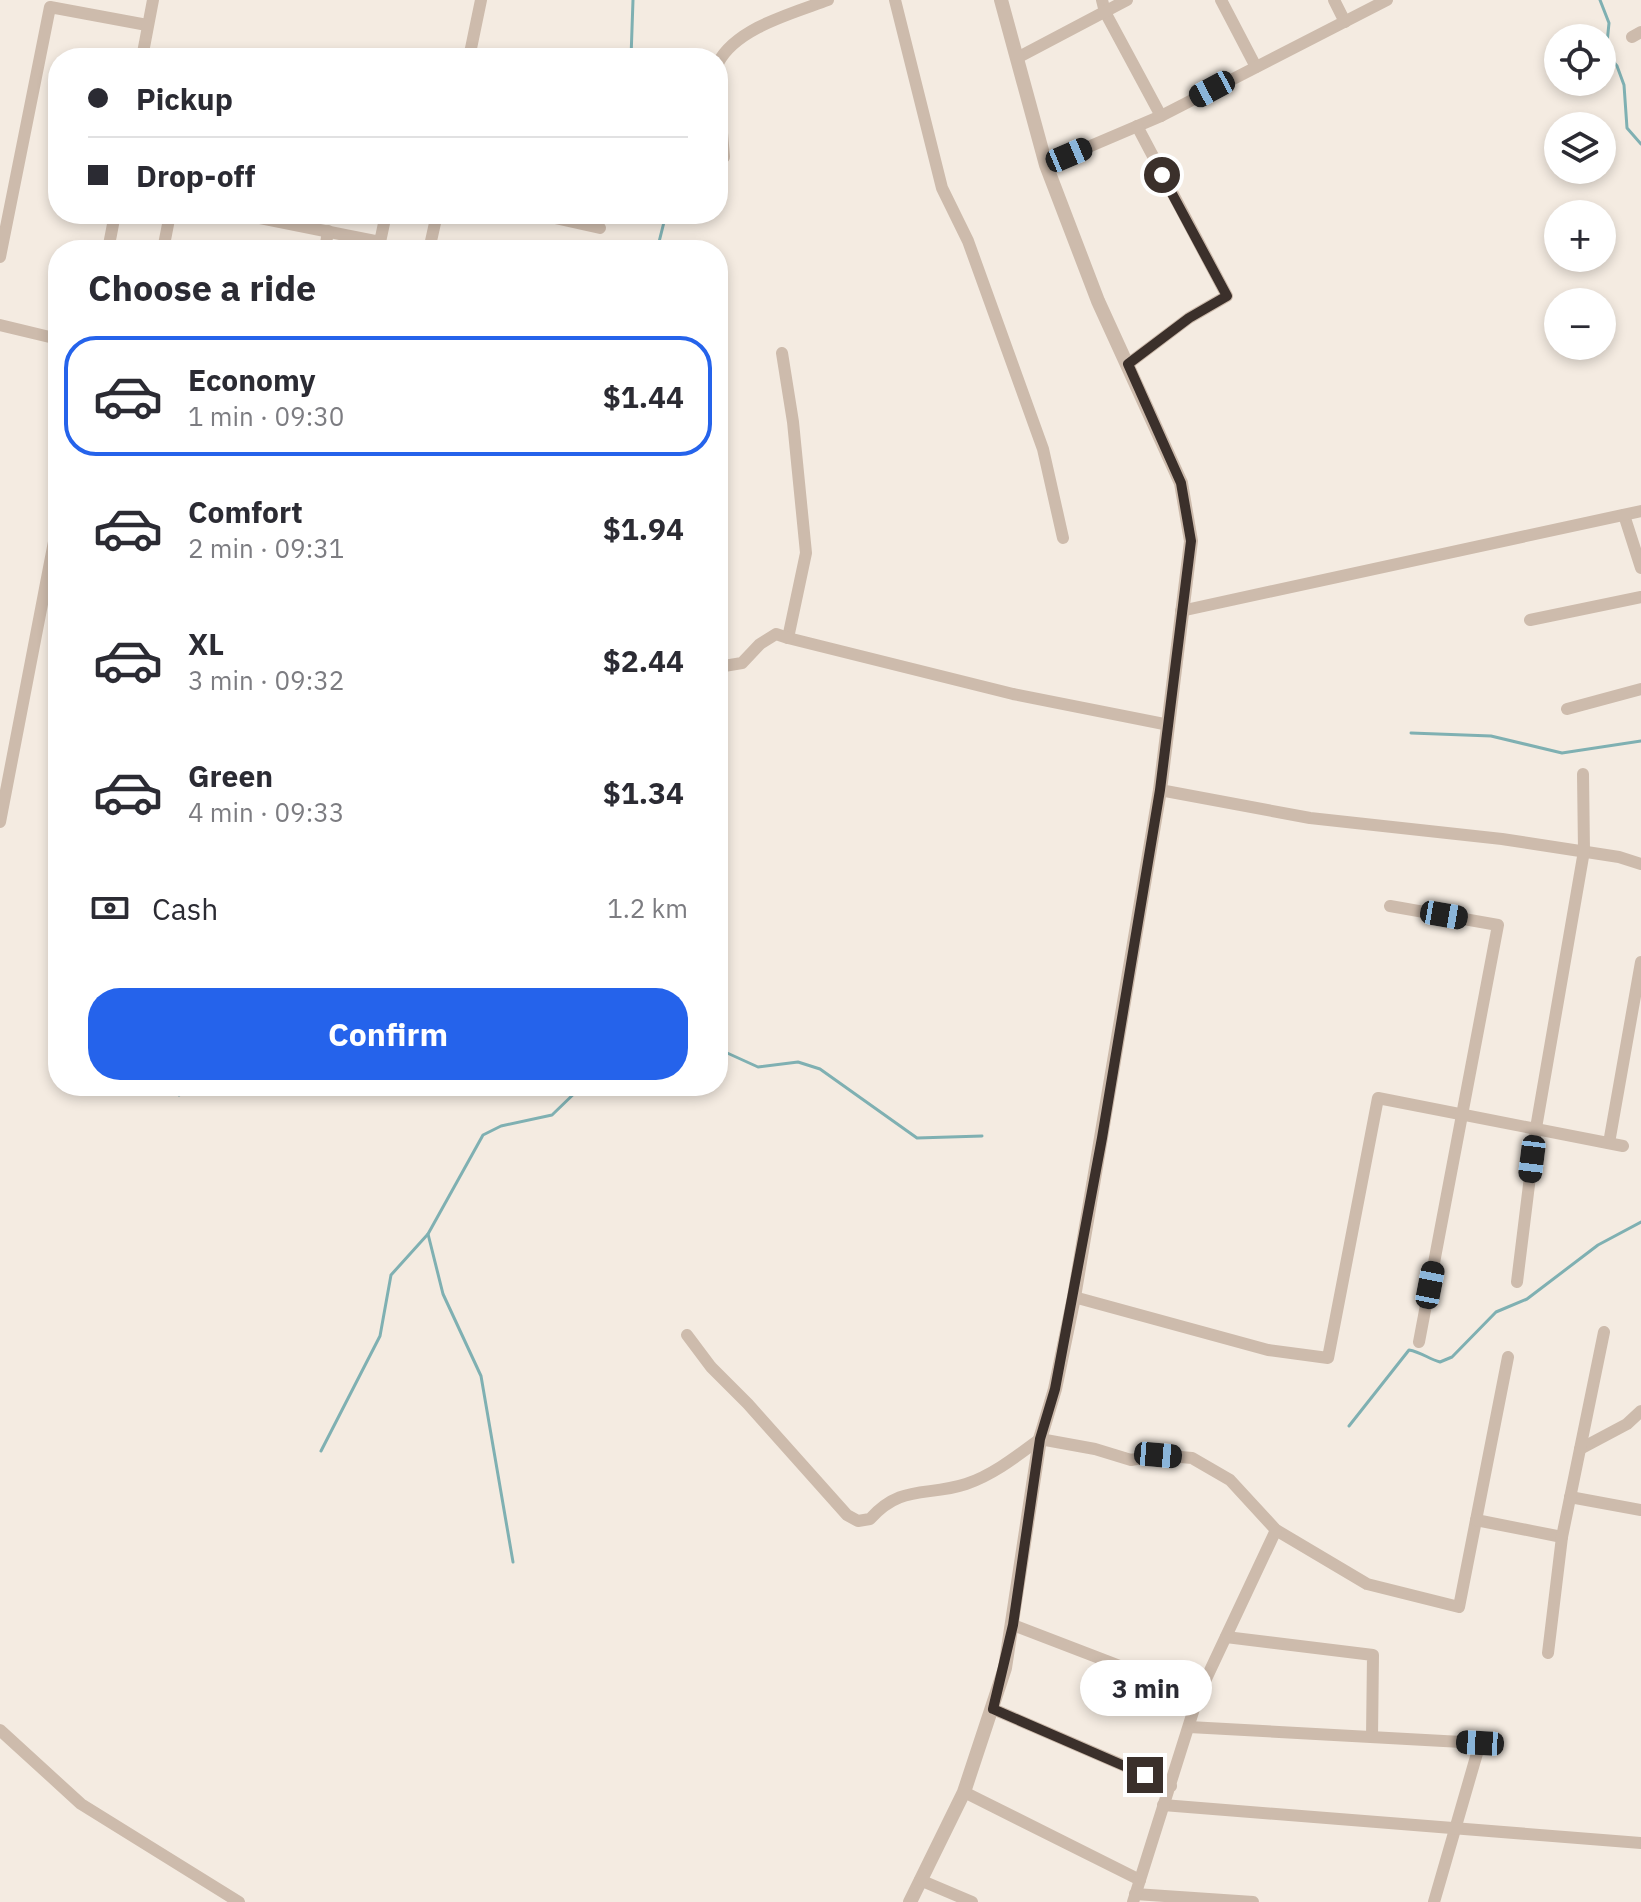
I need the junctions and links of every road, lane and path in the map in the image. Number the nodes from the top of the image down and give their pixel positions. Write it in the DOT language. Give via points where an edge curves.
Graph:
graph roads {
  1 [pos="153,0"];
  2 [pos="481,0"];
  3 [pos="828,0"];
  4 [pos="895,0"];
  5 [pos="1001,0"];
  6 [pos="1127,0"];
  7 [pos="1221,0"];
  8 [pos="1334,0"];
  9 [pos="1387,0"];
  10 [pos="1104,6"];
  11 [pos="1345,22"];
  12 [pos="147,25"];
  13 [pos="144,48"];
  14 [pos="471,48"];
  15 [pos="728,48"];
  16 [pos="1017,58"];
  17 [pos="1256,67"];
  18 [pos="1161,116"];
  19 [pos="1137,126"];
  20 [pos="1046,165"];
  21 [pos="292,224"];
  22 [pos="582,224"];
  23 [pos="600,228"];
  24 [pos="328,231"];
  25 [pos="2,233"];
  26 [pos="327,240"];
  27 [pos="371,240"];
  28 [pos="0,257"];
  29 [pos="0,325"];
  30 [pos="48,337"];
  31 [pos="782,353"];
  32 [pos="1128,364"];
  33 [pos="1641,511"];
  34 [pos="1624,515"];
  35 [pos="1063,538"];
  36 [pos="1641,568"];
  37 [pos="48,573"];
  38 [pos="1641,597"];
  39 [pos="1181,611"];
  40 [pos="1530,620"];
  41 [pos="788,638"];
  42 [pos="728,665"];
  43 [pos="1641,689"];
  44 [pos="1567,709"];
  45 [pos="1169,725"];
  46 [pos="1583,774"];
  47 [pos="1160,790"];
  48 [pos="0,822"];
  49 [pos="1584,851"];
  50 [pos="1641,864"];
  51 [pos="1390,906"];
  52 [pos="1641,962"];
  53 [pos="1461,1114"];
  54 [pos="1536,1128"];
  55 [pos="1609,1143"];
  56 [pos="1623,1146"];
  57 [pos="1517,1282"];
  58 [pos="1074,1297"];
  59 [pos="1604,1332"];
  60 [pos="687,1335"];
  61 [pos="1419,1342"];
  62 [pos="1508,1357"];
  63 [pos="1641,1411"];
  64 [pos="1040,1439"];
  65 [pos="1580,1449"];
  66 [pos="1570,1497"];
  67 [pos="1641,1510"];
  68 [pos="1476,1520"];
  69 [pos="1276,1530"];
  70 [pos="1562,1537"];
  71 [pos="1013,1625"];
  72 [pos="1226,1637"];
  73 [pos="1548,1653"];
  74 [pos="1198,1696"];
  75 [pos="993,1709"];
  76 [pos="1189,1727"];
  77 [pos="0,1730"];
  78 [pos="1372,1737"];
  79 [pos="1171,1786"];
  80 [pos="964,1792"];
  81 [pos="1163,1805"];
  82 [pos="1456,1830"];
  83 [pos="1641,1843"];
  84 [pos="920,1880"];
  85 [pos="1140,1880"];
  86 [pos="1134,1898"];
  87 [pos="239,1902"];
  88 [pos="910,1902"];
  89 [pos="972,1902"];
  90 [pos="1253,1902"];
  91 [pos="1434,1902"];
  1 -- 12 [label="street"];
  2 -- 14 [label="street"];
  3 -- 15 [label="street" via="776,20"];
  4 -- 35 [label="street" via="942,188 968,241 1043,449"];
  5 -- 16 [label="street"];
  6 -- 10 [label="street"];
  7 -- 17 [label="street"];
  8 -- 11 [label="street"];
  9 -- 11 [label="street"];
  10 -- 16 [label="street"];
  10 -- 18 [label="street"];
  11 -- 17 [label="street"];
  12 -- 13 [label="street"];
  12 -- 25 [label="street" via="50,7"];
  16 -- 20 [label="street"];
  17 -- 18 [label="street"];
  18 -- 19 [label="street"];
  19 -- 20 [label="street"];
  19 -- 32 [label="street" via="1227,296"];
  20 -- 32 [label="street"];
  21 -- 24 [label="street"];
  22 -- 23 [label="street"];
  24 -- 26 [label="street"];
  24 -- 27 [label="street"];
  25 -- 28 [label="street"];
  29 -- 30 [label="street"];
  31 -- 41 [label="street" via="806,553"];
  32 -- 39 [label="street" via="1181,483 1191,541"];
  33 -- 34 [label="street"];
  34 -- 36 [label="street"];
  34 -- 39 [label="street"];
  37 -- 48 [label="street"];
  38 -- 40 [label="street"];
  39 -- 45 [label="street"];
  41 -- 42 [label="street" via="776,634 742,663"];
  41 -- 45 [label="street" via="1013,694"];
  43 -- 44 [label="street"];
  45 -- 47 [label="street"];
  46 -- 49 [label="street"];
  47 -- 49 [label="street" via="1310,818"];
  47 -- 58 [label="street"];
  49 -- 50 [label="street"];
  49 -- 54 [label="street"];
  51 -- 53 [label="street" via="1498,925"];
  52 -- 55 [label="street"];
  53 -- 54 [label="street"];
  53 -- 58 [label="street" via="1378,1098 1328,1358 1268,1350"];
  53 -- 61 [label="street"];
  54 -- 55 [label="street"];
  54 -- 57 [label="street"];
  55 -- 56 [label="street"];
  58 -- 64 [label="street"];
  59 -- 65 [label="street"];
  60 -- 64 [label="street" via="847,1515 858,1521 870,1519 898,1496 966,1484"];
  62 -- 68 [label="street"];
  63 -- 65 [label="street"];
  64 -- 69 [label="street" via="1131,1460 1158,1455 1192,1458 1230,1480"];
  64 -- 71 [label="street"];
  65 -- 66 [label="street"];
  66 -- 67 [label="street"];
  66 -- 70 [label="street"];
  68 -- 69 [label="street" via="1459,1607 1367,1584"];
  68 -- 70 [label="street"];
  69 -- 72 [label="street"];
  70 -- 73 [label="street"];
  71 -- 74 [label="street"];
  71 -- 75 [label="street"];
  72 -- 74 [label="street"];
  72 -- 78 [label="street" via="1373,1655"];
  74 -- 76 [label="street"];
  75 -- 79 [label="street"];
  75 -- 80 [label="street"];
  76 -- 78 [label="street"];
  76 -- 79 [label="street"];
  77 -- 87 [label="street" via="81,1804"];
  78 -- 82 [label="street" via="1480,1743"];
  79 -- 81 [label="street"];
  80 -- 84 [label="street"];
  80 -- 85 [label="street"];
  81 -- 82 [label="street"];
  81 -- 85 [label="street"];
  82 -- 83 [label="street"];
  82 -- 91 [label="street"];
  84 -- 88 [label="street"];
  84 -- 89 [label="street"];
  85 -- 86 [label="street"];
  86 -- 90 [label="street"];
}
